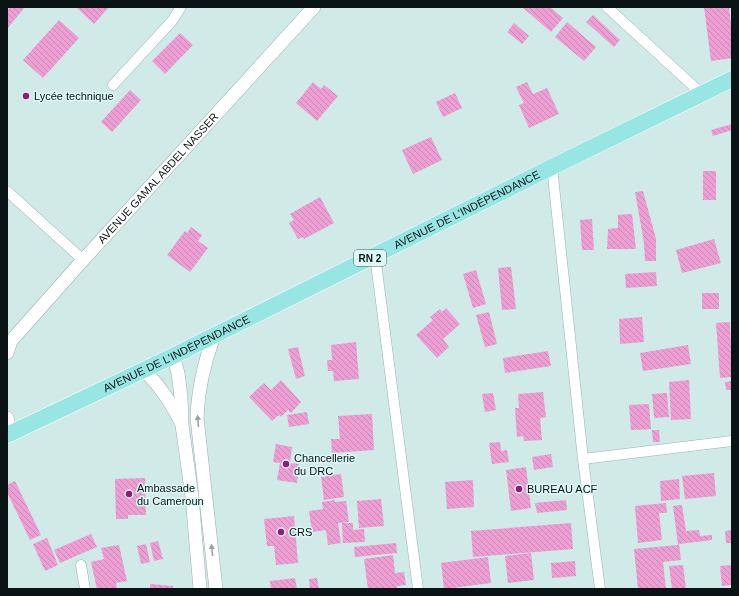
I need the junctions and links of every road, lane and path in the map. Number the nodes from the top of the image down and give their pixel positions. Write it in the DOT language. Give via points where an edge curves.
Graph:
graph roads {
  1 [pos="181,7"];
  2 [pos="314,7"];
  3 [pos="607,7"];
  4 [pos="732,79"];
  5 [pos="112,85"];
  6 [pos="702,94"];
  7 [pos="552,167"];
  8 [pos="7,191"];
  9 [pos="376,255"];
  10 [pos="83,260"];
  11 [pos="214,336"];
  12 [pos="8,344"];
  13 [pos="173,356"];
  14 [pos="143,370"];
  15 [pos="182,425"];
  16 [pos="8,428"];
  17 [pos="732,441"];
  18 [pos="583,459"];
  19 [pos="81,564"];
  20 [pos="85,589"];
  21 [pos="200,589"];
  22 [pos="216,589"];
  23 [pos="418,589"];
  24 [pos="600,589"];
  1 -- 5 [label="street" via="172,21"];
  2 -- 10 [label="street, AVENUE GAMAL ABDEL NASSER"];
  3 -- 6 [label="street"];
  4 -- 6 [label="main road, AVENUE DE L'INDÉPENDANCE / RN 2"];
  6 -- 7 [label="main road, AVENUE DE L'INDÉPENDANCE / RN 2"];
  7 -- 9 [label="main road, AVENUE DE L'INDÉPENDANCE / RN 2"];
  7 -- 18 [label="street"];
  8 -- 10 [label="street"];
  9 -- 11 [label="main road, AVENUE DE L'INDÉPENDANCE / RN 2"];
  9 -- 23 [label="street"];
  10 -- 12 [label="street, AVENUE GAMAL ABDEL NASSER"];
  11 -- 13 [label="main road, AVENUE DE L'INDÉPENDANCE / RN 2"];
  22 -- 11 [label="street, one-way" via="197,418 198,392 203,367"];
  13 -- 14 [label="main road, AVENUE DE L'INDÉPENDANCE / RN 2"];
  13 -- 15 [label="street" via="178,373"];
  14 -- 15 [label="street" via="156,381"];
  14 -- 16 [label="main road, AVENUE DE L'INDÉPENDANCE / RN 2"];
  15 -- 21 [label="street" via="192,497"];
  17 -- 18 [label="street"];
  18 -- 24 [label="street"];
  19 -- 20 [label="street"];
}
